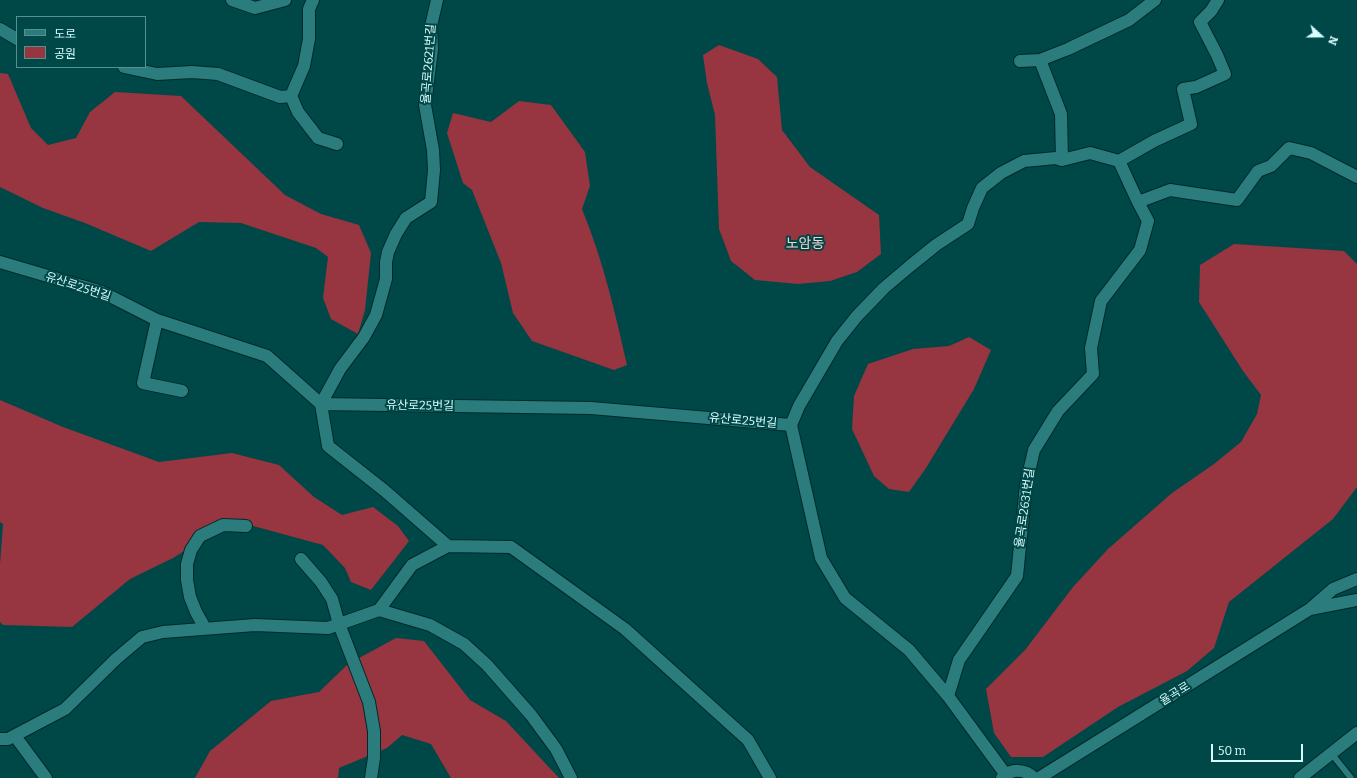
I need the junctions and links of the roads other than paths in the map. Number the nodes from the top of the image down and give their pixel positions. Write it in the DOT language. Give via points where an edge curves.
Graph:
graph roads {
  1 [pos="232,0"];
  2 [pos="285,0"];
  3 [pos="313,0"];
  4 [pos="437,0"];
  5 [pos="1155,0"];
  6 [pos="1218,0"];
  7 [pos="0,29"];
  8 [pos="16,38"];
  9 [pos="1040,60"];
  10 [pos="1020,61"];
  11 [pos="129,68"];
  12 [pos="291,96"];
  13 [pos="337,144"];
  14 [pos="1062,160"];
  15 [pos="1119,161"];
  16 [pos="1357,177"];
  17 [pos="1138,202"];
  18 [pos="0,262"];
  19 [pos="157,320"];
  20 [pos="182,391"];
  21 [pos="320,404"];
  22 [pos="791,425"];
  23 [pos="246,526"];
  24 [pos="448,546"];
  25 [pos="301,559"];
  26 [pos="1357,579"];
  27 [pos="1357,600"];
  28 [pos="1310,609"];
  29 [pos="379,610"];
  30 [pos="339,624"];
  31 [pos="206,628"];
  32 [pos="948,696"];
  33 [pos="1357,733"];
  34 [pos="15,736"];
  35 [pos="0,739"];
  36 [pos="1331,753"];
  37 [pos="1004,776"];
  38 [pos="46,778"];
  39 [pos="371,778"];
  40 [pos="571,778"];
  41 [pos="770,778"];
  42 [pos="1034,778"];
  43 [pos="1039,778"];
  44 [pos="1300,778"];
  45 [pos="1351,778"];
  1 -- 2 [label="street" via="255,8"];
  3 -- 12 [label="street" via="309,9 309,39 304,66"];
  4 -- 21 [label="street, 율곡로2621번길" via="431,26 432,49 425,105 434,170 431,202 406,218 396,234 388,252 386,279 376,315"];
  5 -- 9 [label="street" via="1129,20"];
  6 -- 15 [label="street" via="1200,22 1225,74 1196,87 1183,89 1191,124"];
  7 -- 8 [label="street"];
  9 -- 10 [label="street"];
  9 -- 14 [label="street" via="1061,114"];
  11 -- 12 [label="street" via="157,74 218,74 280,97"];
  12 -- 13 [label="street" via="298,112 318,138"];
  14 -- 15 [label="street" via="1090,153"];
  14 -- 22 [label="street, 유산로25번길" via="1056,158 1024,162 1002,173 982,188 968,224 936,244 884,288 857,316 837,341 799,406"];
  15 -- 17 [label="street, 율곡로2631번길"];
  16 -- 17 [label="street" via="1311,153 1289,148 1271,166 1258,172 1237,200 1170,190"];
  17 -- 32 [label="street, 율곡로2631번길" via="1148,221 1140,250 1101,301 1091,348 1093,374 1058,411 1034,451 1026,485 1017,576 959,660"];
  18 -- 19 [label="street, 유산로25번길" via="102,292"];
  19 -- 20 [label="street" via="143,383"];
  19 -- 21 [label="street, 유산로25번길" via="267,356"];
  21 -- 22 [label="street, 유산로25번길" via="591,408"];
  21 -- 24 [label="street" via="328,446"];
  22 -- 32 [label="street" via="821,558 845,598 909,650"];
  23 -- 31 [label="street" via="223,525 200,536 191,550 187,564 190,597"];
  24 -- 29 [label="street" via="412,565"];
  24 -- 41 [label="street" via="511,547 625,629 748,740"];
  25 -- 30 [label="street" via="332,599"];
  26 -- 28 [label="street" via="1333,590"];
  27 -- 28 [label="street"];
  28 -- 43 [label="street, 율곡로"];
  29 -- 30 [label="street"];
  29 -- 40 [label="street" via="430,625 464,644 487,665 531,715 556,749"];
  30 -- 31 [label="street" via="328,628 255,625"];
  30 -- 39 [label="street" via="369,702 374,731"];
  31 -- 34 [label="street" via="163,632 142,637 65,709"];
  32 -- 37 [label="street"];
  33 -- 36 [label="street"];
  34 -- 35 [label="street"];
  34 -- 38 [label="street"];
  36 -- 44 [label="street"];
  36 -- 45 [label="lane"];
  37 -- 42 [label="street" via="1018,770 1025,771"];
}
